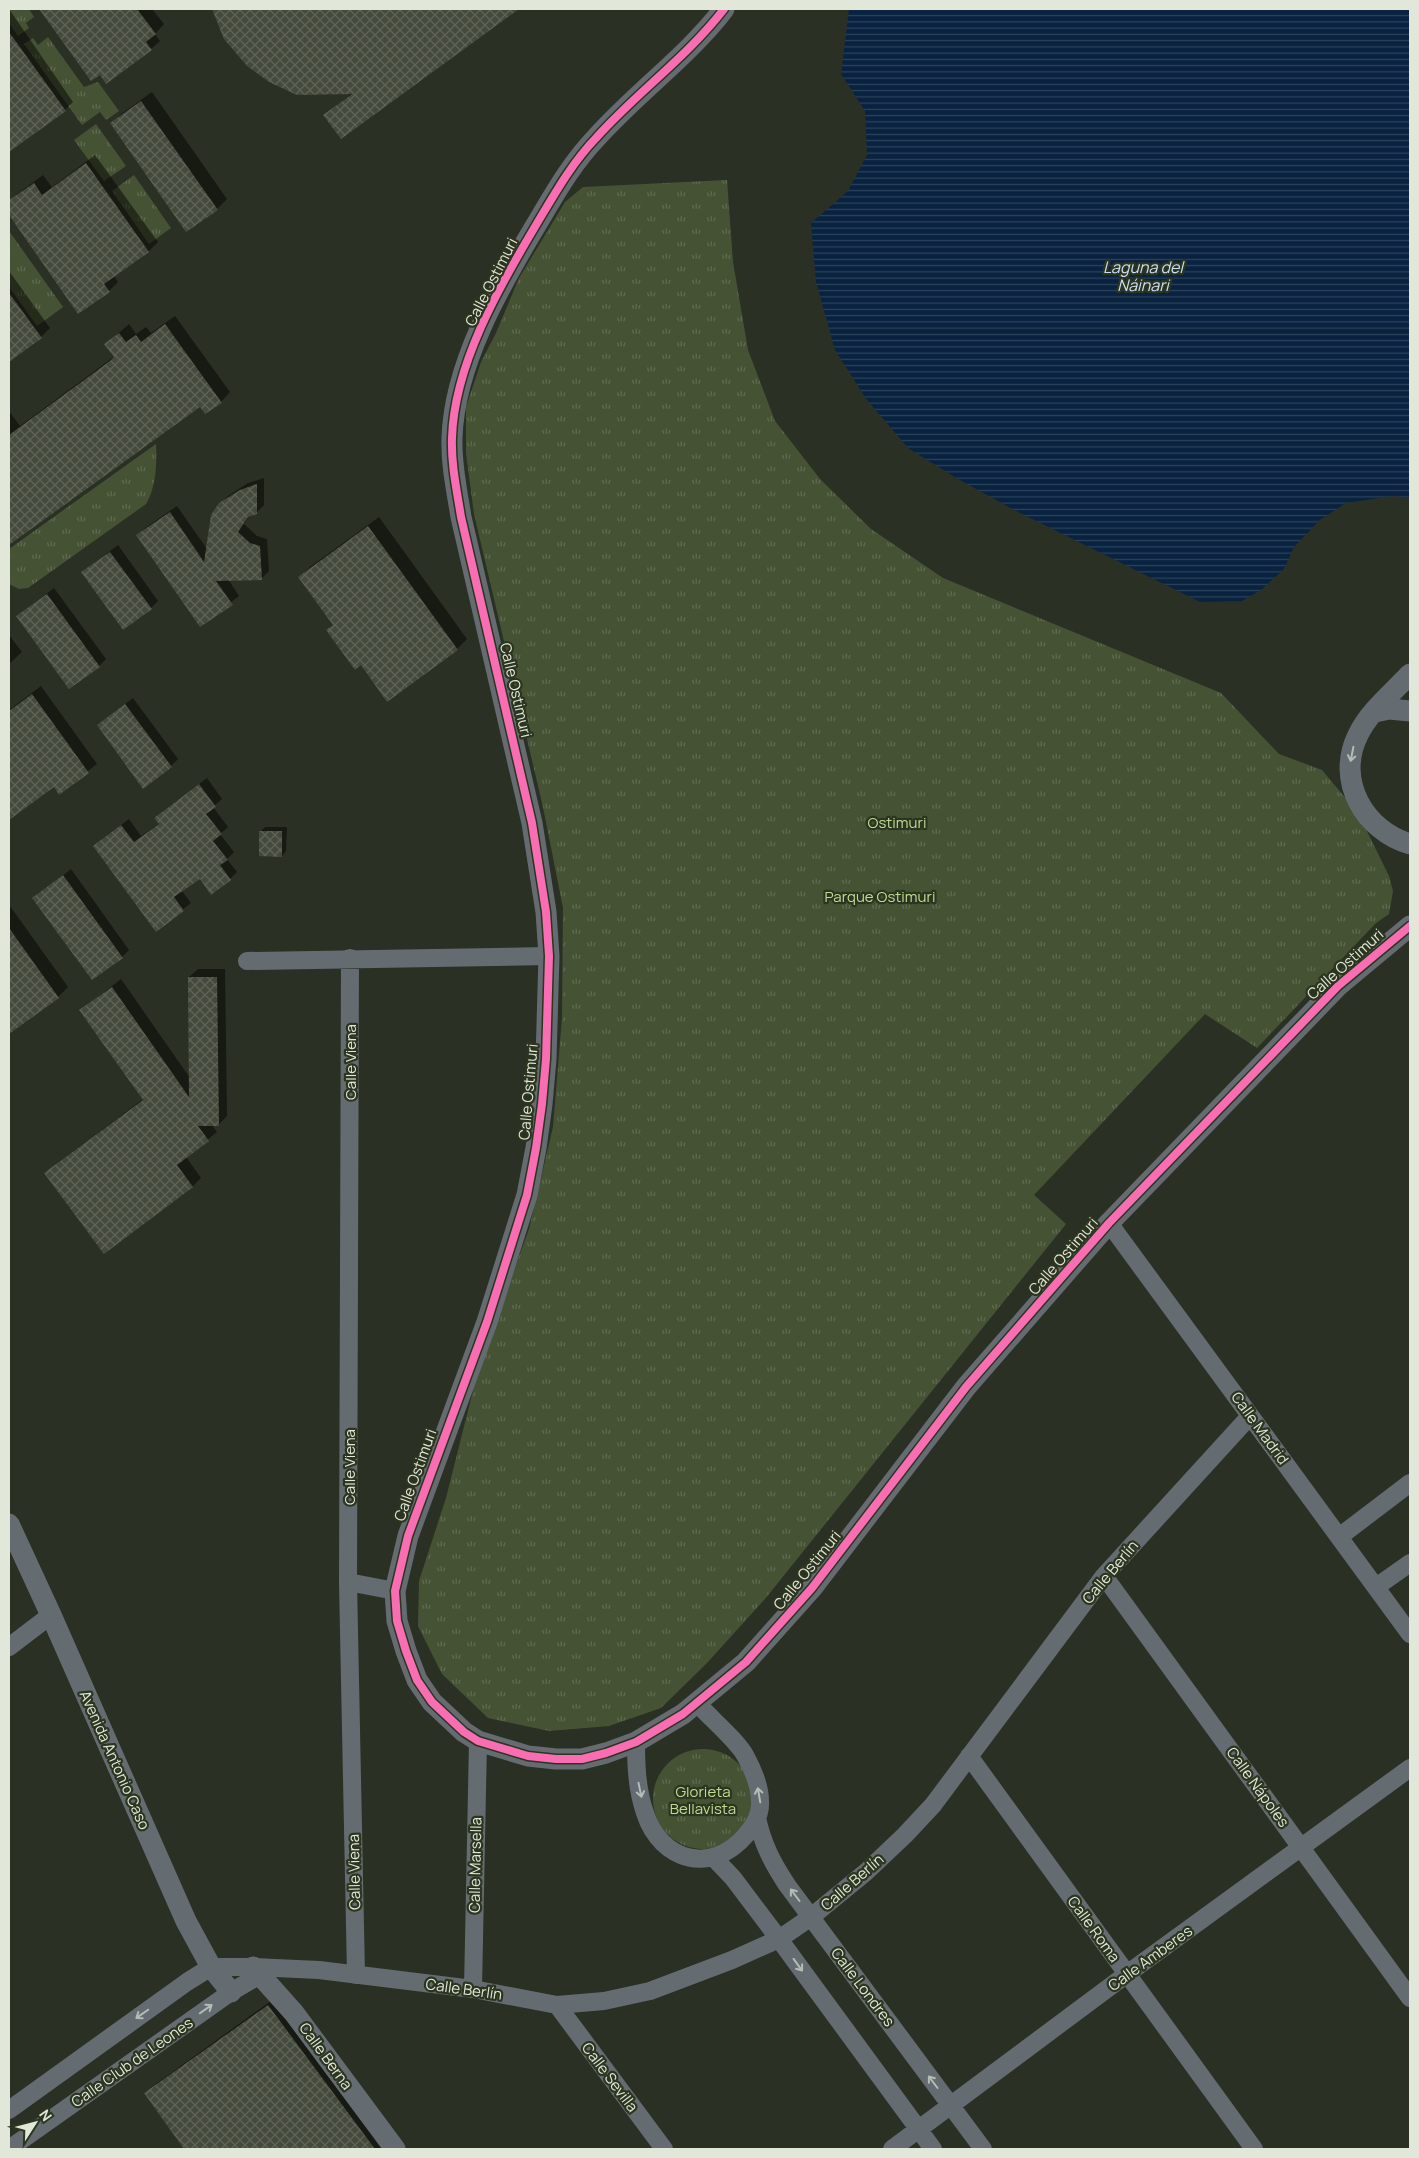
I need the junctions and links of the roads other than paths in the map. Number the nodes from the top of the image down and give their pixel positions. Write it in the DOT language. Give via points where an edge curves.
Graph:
graph roads {
  1 [pos="724,9"];
  2 [pos="1410,674"];
  3 [pos="1410,711"];
  4 [pos="1375,712"];
  5 [pos="1410,844"];
  6 [pos="1410,926"];
  7 [pos="549,956"];
  8 [pos="350,958"];
  9 [pos="247,961"];
  10 [pos="1109,1223"];
  11 [pos="1250,1416"];
  12 [pos="1410,1483"];
  13 [pos="9,1524"];
  14 [pos="1339,1537"];
  15 [pos="1410,1563"];
  16 [pos="1104,1576"];
  17 [pos="348,1582"];
  18 [pos="1376,1587"];
  19 [pos="395,1592"];
  20 [pos="51,1615"];
  21 [pos="1410,1634"];
  22 [pos="9,1647"];
  23 [pos="698,1704"];
  24 [pos="478,1741"];
  25 [pos="636,1742"];
  26 [pos="969,1756"];
  27 [pos="1410,1768"];
  28 [pos="758,1818"];
  29 [pos="1302,1848"];
  30 [pos="714,1858"];
  31 [pos="811,1917"];
  32 [pos="779,1939"];
  33 [pos="211,1967"];
  34 [pos="261,1970"];
  35 [pos="1126,1974"];
  36 [pos="356,1975"];
  37 [pos="473,1990"];
  38 [pos="231,1992"];
  39 [pos="1410,1998"];
  40 [pos="557,2005"];
  41 [pos="951,2105"];
  42 [pos="9,2110"];
  43 [pos="919,2130"];
  44 [pos="9,2149"];
  45 [pos="395,2149"];
  46 [pos="664,2149"];
  47 [pos="892,2149"];
  48 [pos="933,2149"];
  49 [pos="983,2149"];
  50 [pos="1254,2149"];
  1 -- 7 [label="street, Calle Ostimuri" via="617,115 572,167 516,259 488,315 470,357 456,406 452,438 453,472 532,823 546,912"];
  2 -- 4 [label="street"];
  3 -- 4 [label="street" via="1389,709"];
  4 -- 5 [label="street, one-way" via="1357,736 1350,767 1351,782 1372,823 1384,833"];
  6 -- 10 [label="street, Calle Ostimuri" via="1338,986"];
  7 -- 8 [label="street"];
  7 -- 19 [label="street, Calle Ostimuri" via="543,1095 527,1195 486,1322 408,1536"];
  8 -- 9 [label="street"];
  8 -- 17 [label="street, Calle Viena"];
  10 -- 11 [label="street, Calle Madrid"];
  10 -- 23 [label="street, Calle Ostimuri" via="966,1387 788,1617 746,1662"];
  11 -- 14 [label="street, Calle Madrid"];
  11 -- 16 [label="street, Calle Berlín"];
  12 -- 14 [label="street"];
  13 -- 20 [label="street, Avenida Antonio Caso"];
  14 -- 18 [label="street, Calle Madrid"];
  15 -- 18 [label="street"];
  16 -- 26 [label="street, Calle Berlín"];
  16 -- 29 [label="street, Calle Nápoles"];
  17 -- 19 [label="street"];
  17 -- 36 [label="street, Calle Viena"];
  18 -- 21 [label="street, Calle Madrid"];
  19 -- 24 [label="street, Calle Ostimuri" via="397,1621 417,1680 432,1702"];
  20 -- 22 [label="street"];
  20 -- 33 [label="street, Avenida Antonio Caso" via="186,1920"];
  23 -- 25 [label="street, Calle Ostimuri"];
  28 -- 23 [label="street, Calle Londres, one-way" via="760,1801 755,1776 746,1756"];
  24 -- 25 [label="street, Calle Ostimuri" via="528,1756 582,1759"];
  24 -- 37 [label="street, Calle Marsella"];
  25 -- 30 [label="street, one-way" via="638,1783 646,1814 658,1837 679,1853 701,1860"];
  26 -- 31 [label="street, Calle Berlín" via="933,1805 905,1835"];
  26 -- 35 [label="street, Calle Roma"];
  27 -- 29 [label="street, Calle Amberes"];
  28 -- 30 [label="street" via="734,1848"];
  31 -- 28 [label="street, Calle Londres, one-way" via="772,1862 762,1841"];
  29 -- 35 [label="street, Calle Amberes"];
  29 -- 39 [label="street, Calle Nápoles"];
  30 -- 32 [label="street"];
  31 -- 32 [label="street, Calle Berlín"];
  41 -- 31 [label="street, Calle Londres, one-way"];
  32 -- 40 [label="street, Calle Berlín" via="650,1991 604,2001"];
  32 -- 43 [label="street, one-way"];
  33 -- 34 [label="street, Calle Berlín"];
  33 -- 38 [label="street, Avenida Antonio Caso"];
  33 -- 42 [label="street, one-way"];
  34 -- 36 [label="street, Calle Berlín" via="319,1970"];
  34 -- 38 [label="street"];
  34 -- 45 [label="street, Calle Berna"];
  35 -- 41 [label="street, Calle Amberes"];
  35 -- 50 [label="street, Calle Roma"];
  36 -- 37 [label="street, Calle Berlín"];
  37 -- 40 [label="street, Calle Berlín"];
  44 -- 38 [label="street, Calle Club de Leones, one-way"];
  40 -- 46 [label="street, Calle Sevilla"];
  41 -- 43 [label="street, Calle Amberes"];
  41 -- 49 [label="street, Calle Londres"];
  43 -- 47 [label="street, Calle Amberes"];
  43 -- 48 [label="street"];
}
